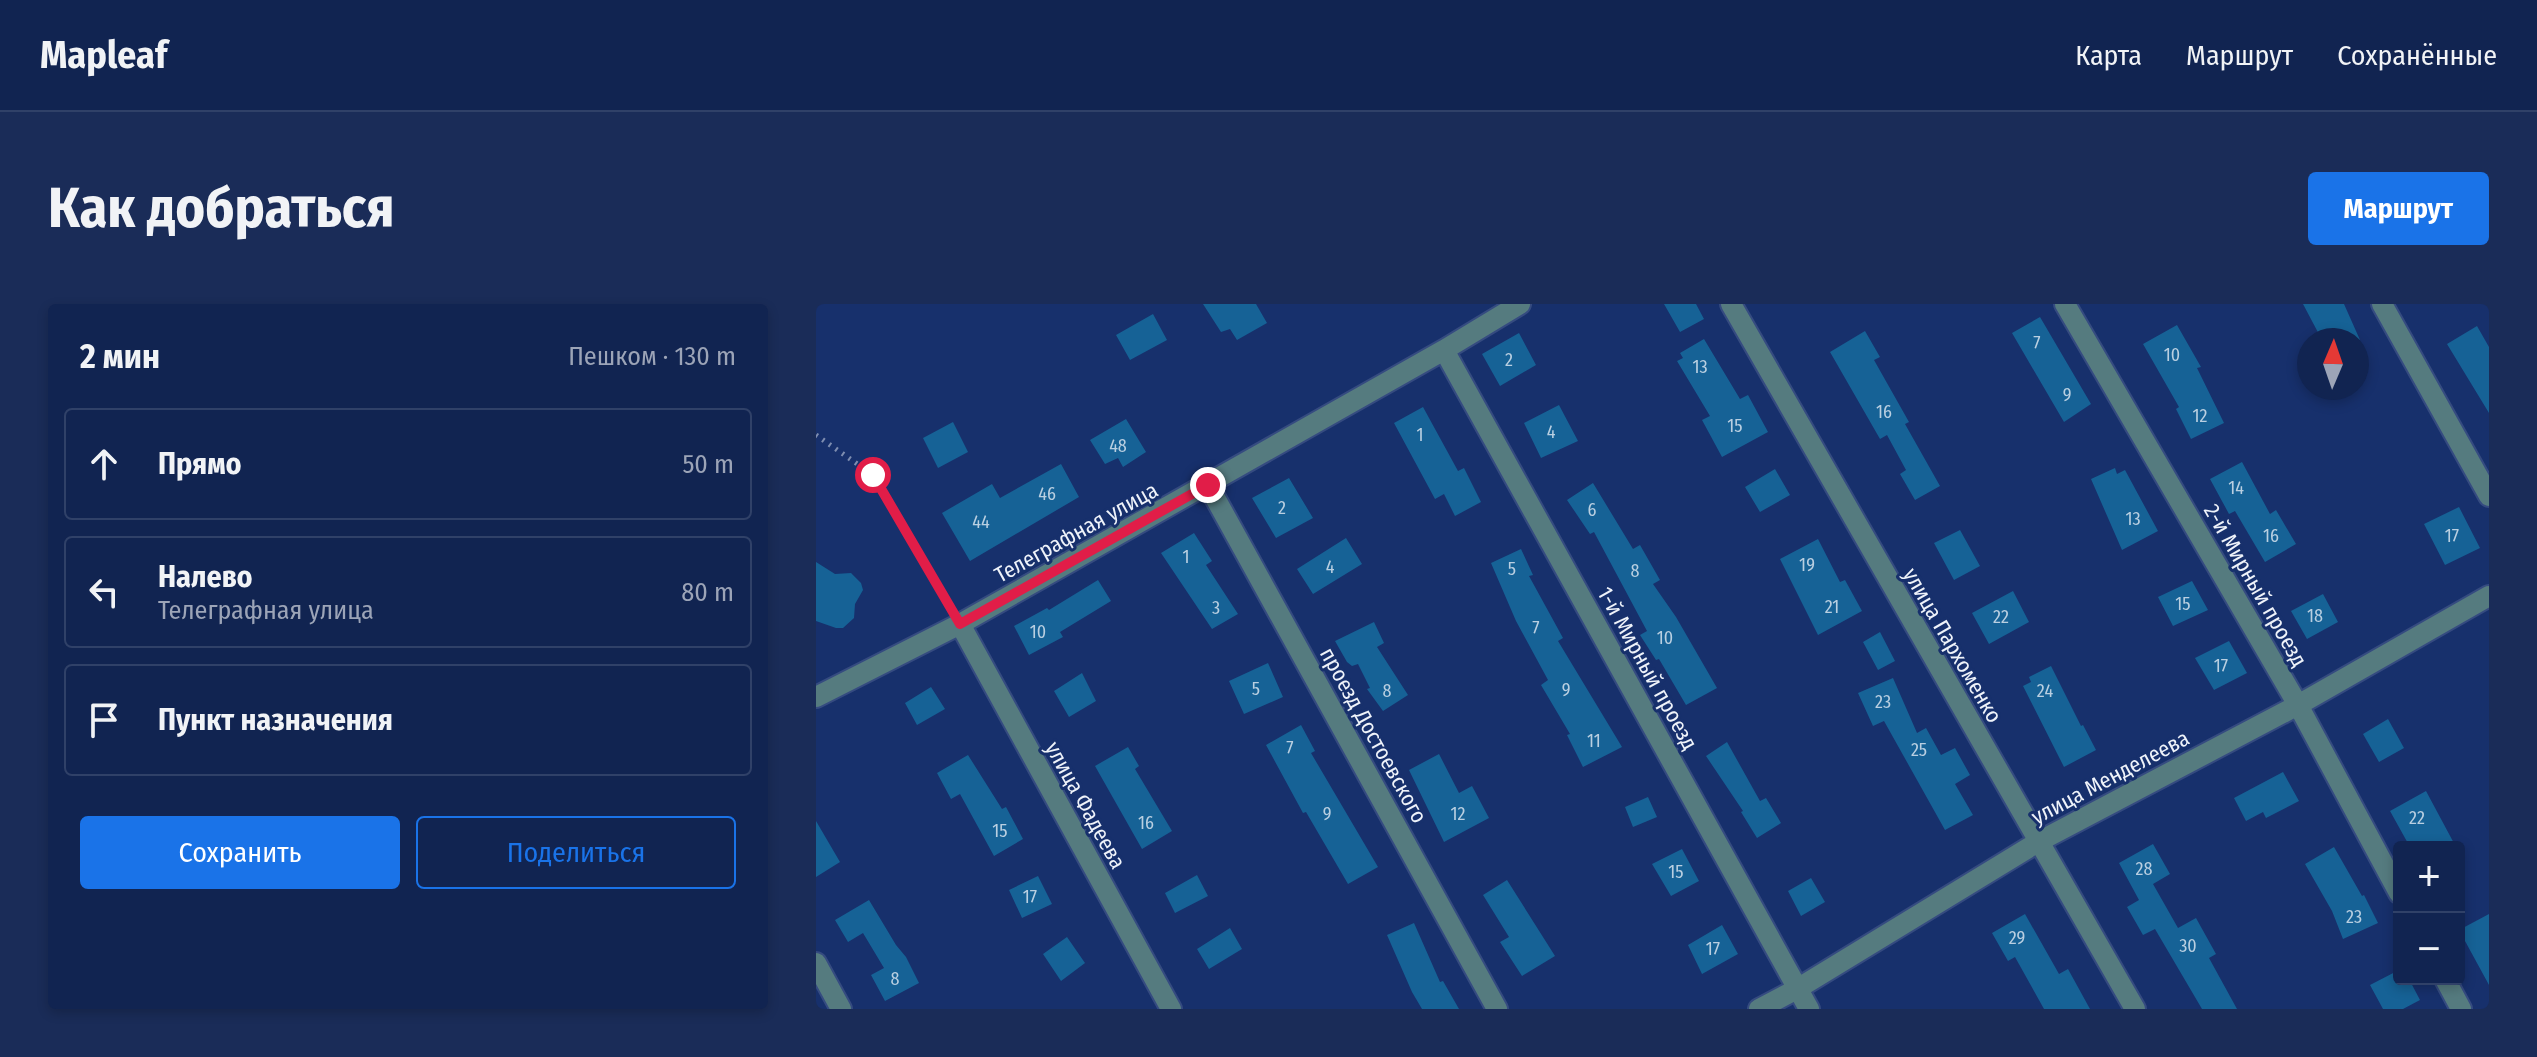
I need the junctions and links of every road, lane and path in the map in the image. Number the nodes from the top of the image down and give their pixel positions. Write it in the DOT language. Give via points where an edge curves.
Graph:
graph roads {
  1 [pos="1520,304"];
  2 [pos="1731,304"];
  3 [pos="2065,304"];
  4 [pos="2382,304"];
  5 [pos="1444,350"];
  6 [pos="816,435"];
  7 [pos="1208,485"];
  8 [pos="2489,496"];
  9 [pos="2489,596"];
  10 [pos="960,624"];
  11 [pos="816,697"];
  12 [pos="2298,705"];
  13 [pos="2038,842"];
  14 [pos="2393,882"];
  15 [pos="816,963"];
  16 [pos="2448,985"];
  17 [pos="1797,989"];
  18 [pos="841,1009"];
  19 [pos="1171,1009"];
  20 [pos="1497,1009"];
  21 [pos="1759,1009"];
  22 [pos="1809,1009"];
  23 [pos="2135,1009"];
  24 [pos="2461,1009"];
  1 -- 5 [label="street, Телеграфная улица"];
  2 -- 13 [label="street, улица Пархоменко"];
  3 -- 12 [label="street, 2-й Мирный проезд"];
  4 -- 8 [label="street"];
  5 -- 7 [label="street, Телеграфная улица"];
  5 -- 17 [label="street, 1-й Мирный проезд"];
  6 -- 10 [label="path" via="873,475"];
  7 -- 10 [label="street, Телеграфная улица"];
  7 -- 20 [label="street, проезд Достоевского"];
  9 -- 12 [label="street, улица Менделеева"];
  10 -- 11 [label="street, Телеграфная улица"];
  10 -- 19 [label="street, улица Фадеева"];
  12 -- 13 [label="street, улица Менделеева"];
  12 -- 14 [label="street, 2-й Мирный проезд"];
  13 -- 17 [label="street, улица Менделеева"];
  13 -- 23 [label="street, улица Пархоменко"];
  15 -- 18 [label="street"];
  16 -- 24 [label="street"];
  17 -- 21 [label="street, улица Менделеева"];
  17 -- 22 [label="street, 1-й Мирный проезд"];
}
